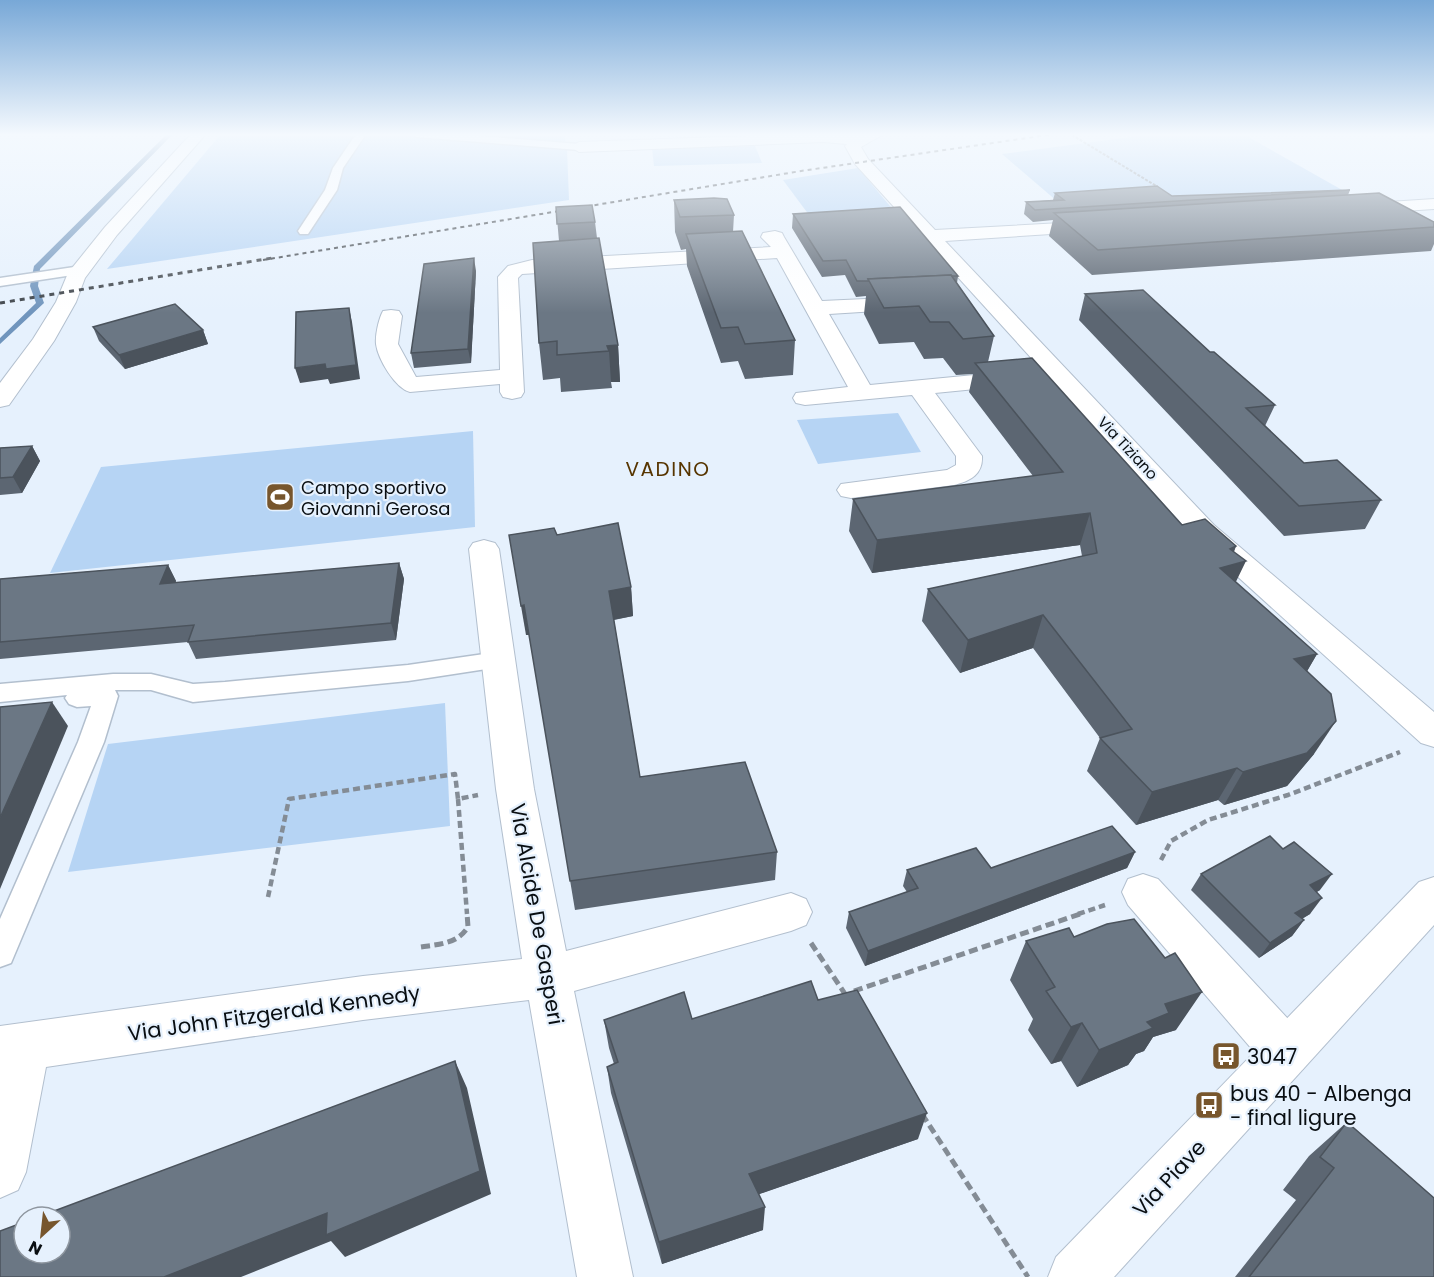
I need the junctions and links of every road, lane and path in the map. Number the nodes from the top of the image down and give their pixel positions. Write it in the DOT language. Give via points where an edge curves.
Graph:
graph roads {
  1 [pos="145,194"];
  2 [pos="330,194"];
  3 [pos="891,194"];
  4 [pos="1434,204"];
  5 [pos="1345,209"];
  6 [pos="1112,225"];
  7 [pos="304,231"];
  8 [pos="930,236"];
  9 [pos="742,239"];
  10 [pos="783,252"];
  11 [pos="81,270"];
  12 [pos="0,282"];
  13 [pos="931,301"];
  14 [pos="815,308"];
  15 [pos="391,316"];
  16 [pos="1060,375"];
  17 [pos="7,381"];
  18 [pos="919,388"];
  19 [pos="863,393"];
  20 [pos="805,398"];
  21 [pos="0,400"];
  22 [pos="851,490"];
  23 [pos="484,549"];
  24 [pos="498,660"];
  25 [pos="0,693"];
  26 [pos="0,704"];
  27 [pos="1434,733"];
  28 [pos="514,789"];
  29 [pos="458,799"];
  30 [pos="1143,892"];
  31 [pos="1434,895"];
  32 [pos="268,897"];
  33 [pos="791,912"];
  34 [pos="411,948"];
  35 [pos="0,953"];
  36 [pos="548,977"];
  37 [pos="851,1004"];
  38 [pos="13,1049"];
  39 [pos="1286,1052"];
  40 [pos="921,1111"];
  41 [pos="0,1172"];
  42 [pos="605,1277"];
  43 [pos="1028,1277"];
  44 [pos="1076,1277"];
  1 -- 11 [label="street"];
  2 -- 7 [label="lane"];
  3 -- 8 [label="street, Via Tiziano"];
  4 -- 5 [label="street"];
  6 -- 8 [label="street"];
  8 -- 16 [label="street, Via Tiziano" via="977,299"];
  9 -- 10 [label="street" via="775,237"];
  10 -- 14 [label="street"];
  10 -- 15 [label="street" via="514,270 508,277 511,384 410,385 387,344"];
  11 -- 12 [label="lane"];
  11 -- 17 [label="street" via="43,341"];
  13 -- 14 [label="street"];
  14 -- 19 [label="street"];
  16 -- 18 [label="street"];
  16 -- 27 [label="street, Via Tiziano" via="1204,531"];
  17 -- 21 [label="street"];
  18 -- 19 [label="street"];
  18 -- 22 [label="street" via="969,456 969,468 954,477"];
  19 -- 20 [label="street"];
  23 -- 24 [label="street, Via Alcide De Gasperi"];
  24 -- 25 [label="lane" via="225,691 194,693 151,682 113,682"];
  24 -- 28 [label="street, Via Alcide De Gasperi"];
  26 -- 35 [label="lane" via="106,696 91,742"];
  28 -- 29 [label="path"];
  28 -- 36 [label="street, Via Alcide De Gasperi"];
  29 -- 32 [label="path" via="455,774 289,799"];
  29 -- 34 [label="path" via="468,927 454,942"];
  30 -- 39 [label="street"];
  31 -- 39 [label="street, Via Piave"];
  33 -- 36 [label="street, Via John Fitzgerald Kennedy"];
  33 -- 37 [label="path"];
  36 -- 38 [label="street, Via John Fitzgerald Kennedy" via="363,998"];
  36 -- 42 [label="street, Via Alcide De Gasperi"];
  38 -- 41 [label="street"];
  39 -- 44 [label="street, Via Piave"];
  40 -- 43 [label="path"];
}
